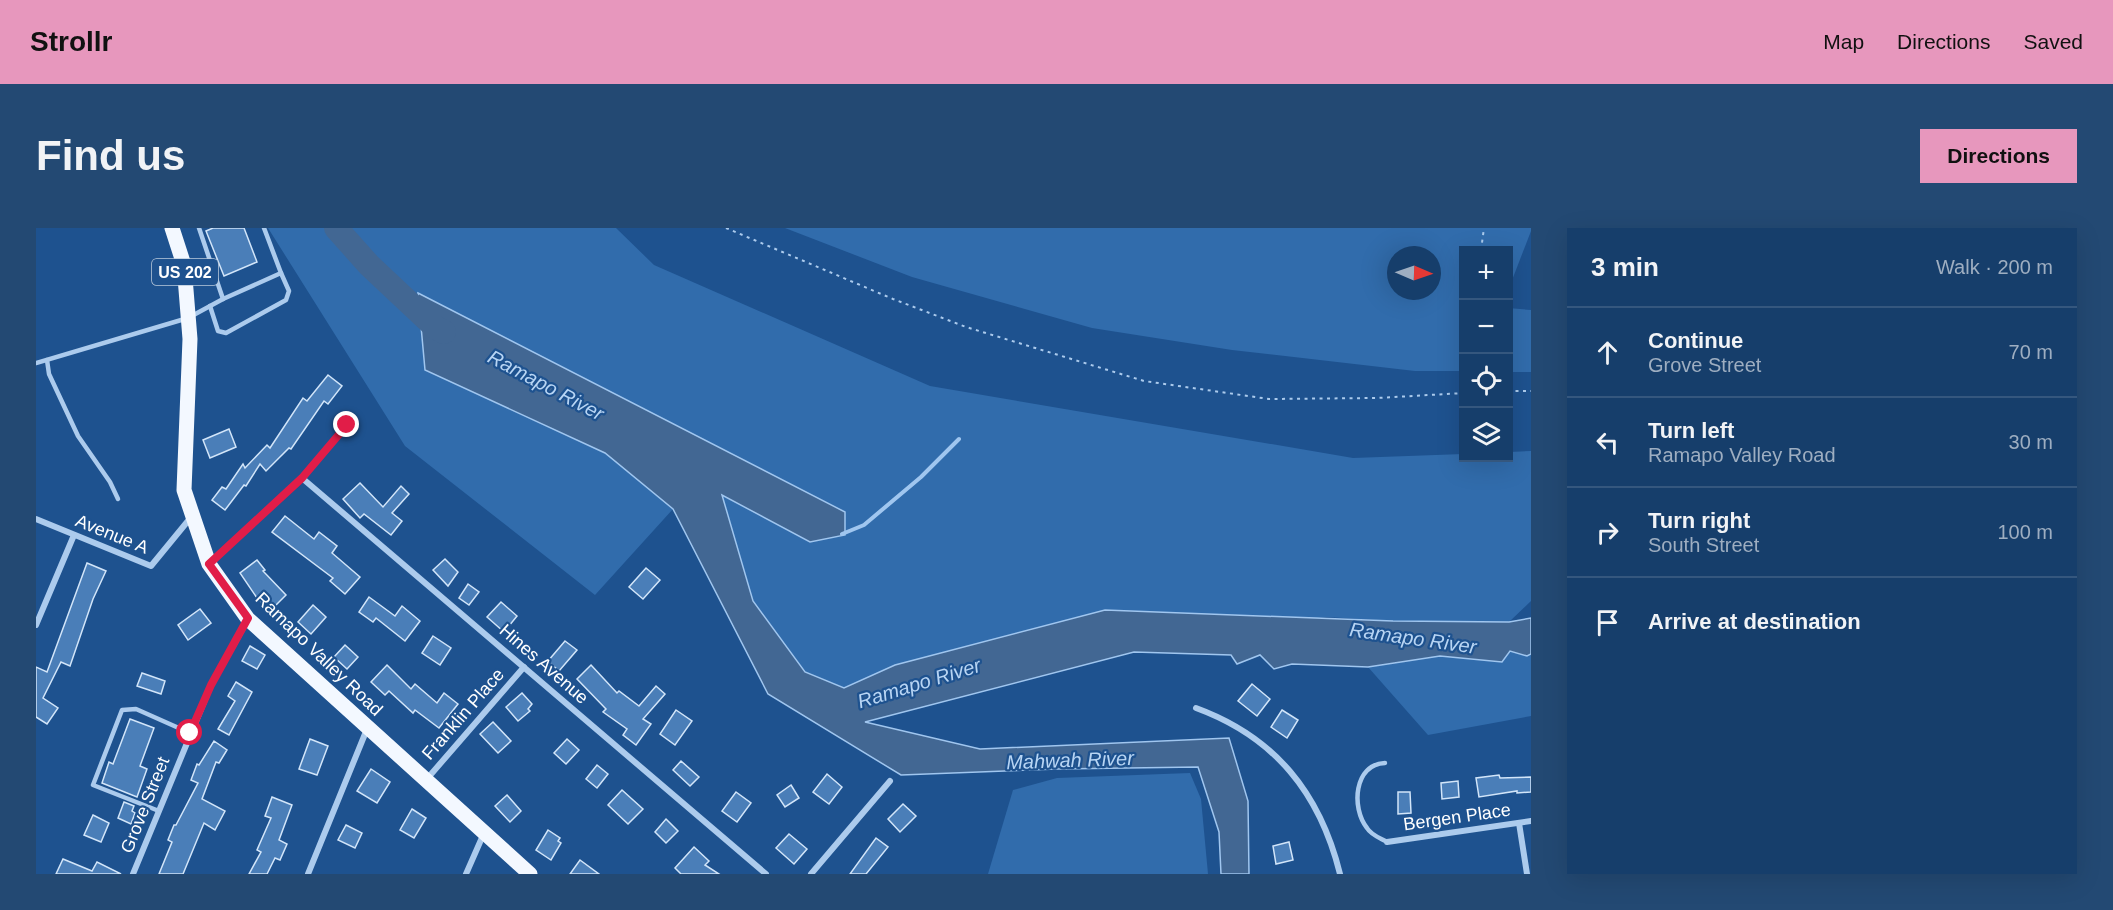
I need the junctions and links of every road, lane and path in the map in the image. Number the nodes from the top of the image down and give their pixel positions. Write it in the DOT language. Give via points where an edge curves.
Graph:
graph roads {
  1 [pos="172,228"];
  2 [pos="199,228"];
  3 [pos="264,228"];
  4 [pos="726,228"];
  5 [pos="1484,228"];
  6 [pos="1482,246"];
  7 [pos="281,273"];
  8 [pos="223,298"];
  9 [pos="210,306"];
  10 [pos="188,318"];
  11 [pos="47,360"];
  12 [pos="36,363"];
  13 [pos="1513,391"];
  14 [pos="1531,391"];
  15 [pos="1459,393"];
  16 [pos="347,425"];
  17 [pos="302,478"];
  18 [pos="118,499"];
  19 [pos="192,516"];
  20 [pos="36,519"];
  21 [pos="74,535"];
  22 [pos="209,564"];
  23 [pos="248,618"];
  24 [pos="36,625"];
  25 [pos="524,667"];
  26 [pos="1196,708"];
  27 [pos="368,729"];
  28 [pos="190,733"];
  29 [pos="1385,763"];
  30 [pos="426,780"];
  31 [pos="890,781"];
  32 [pos="159,810"];
  33 [pos="1531,821"];
  34 [pos="1519,823"];
  35 [pos="484,833"];
  36 [pos="1387,842"];
  37 [pos="133,874"];
  38 [pos="308,874"];
  39 [pos="466,874"];
  40 [pos="530,874"];
  41 [pos="766,874"];
  42 [pos="811,874"];
  43 [pos="1340,874"];
  44 [pos="1527,874"];
  1 -- 10 [label="main road, Ramapo Valley Road / US 202" via="184,265"];
  2 -- 8 [label="lane"];
  3 -- 7 [label="lane"];
  4 -- 15 [label="path" via="966,327 1144,381 1269,399"];
  5 -- 6 [label="path"];
  7 -- 8 [label="lane"];
  7 -- 9 [label="lane" via="289,291 286,300 226,333 218,331"];
  8 -- 9 [label="lane"];
  9 -- 10 [label="lane"];
  10 -- 11 [label="lane"];
  10 -- 19 [label="main road, Ramapo Valley Road / US 202" via="184,490"];
  11 -- 12 [label="lane"];
  11 -- 18 [label="lane" via="49,374 78,436"];
  13 -- 14 [label="path"];
  16 -- 17 [label="street"];
  17 -- 22 [label="street"];
  17 -- 25 [label="street, Hines Avenue"];
  19 -- 21 [label="street, Avenue A" via="151,566"];
  19 -- 22 [label="main road, Ramapo Valley Road / US 202"];
  20 -- 21 [label="street, Avenue A"];
  21 -- 24 [label="street"];
  22 -- 23 [label="main road, Ramapo Valley Road / US 202"];
  23 -- 27 [label="main road, Ramapo Valley Road / US 202"];
  23 -- 28 [label="street, Grove Street"];
  25 -- 30 [label="street, Franklin Place"];
  25 -- 41 [label="street, Hines Avenue"];
  26 -- 43 [label="street" via="1258,740 1293,774 1326,827"];
  27 -- 30 [label="main road, Ramapo Valley Road / US 202"];
  27 -- 38 [label="street"];
  28 -- 32 [label="street, Grove Street"];
  28 -- 32 [label="lane" via="136,710 123,710 118,721 93,785"];
  29 -- 36 [label="lane" via="1371,766 1365,772 1358,793 1367,830"];
  30 -- 35 [label="main road, Ramapo Valley Road / US 202"];
  31 -- 42 [label="street"];
  32 -- 37 [label="street, Grove Street"];
  33 -- 34 [label="street, Bergen Place"];
  34 -- 36 [label="street, Bergen Place"];
  34 -- 44 [label="street"];
  35 -- 39 [label="street"];
  35 -- 40 [label="main road, Ramapo Valley Road / US 202"];
}
